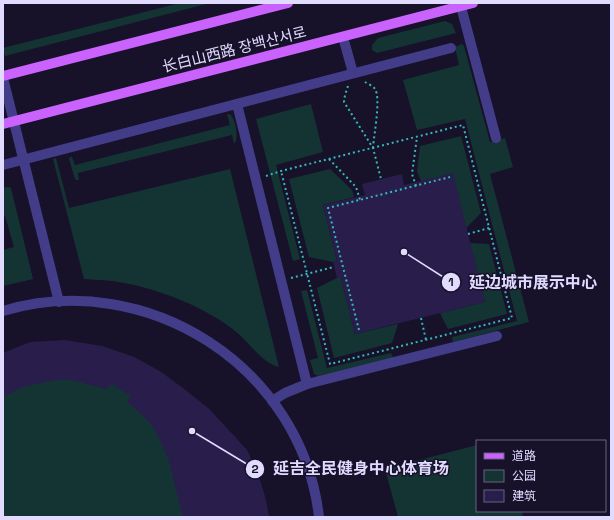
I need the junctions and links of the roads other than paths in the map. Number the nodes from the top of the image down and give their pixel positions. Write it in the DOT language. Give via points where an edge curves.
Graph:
graph roads {
  1 [pos="288,3"];
  2 [pos="473,3"];
  3 [pos="461,5"];
  4 [pos="343,37"];
  5 [pos="452,48"];
  6 [pos="353,73"];
  7 [pos="3,77"];
  8 [pos="237,104"];
  9 [pos="14,121"];
  10 [pos="3,124"];
  11 [pos="496,138"];
  12 [pos="24,160"];
  13 [pos="3,165"];
  14 [pos="59,302"];
  15 [pos="3,311"];
  16 [pos="497,336"];
  17 [pos="307,384"];
  18 [pos="272,401"];
  19 [pos="319,517"];
  1 -- 7 [label="main road, 长白山西路 장백산서로"];
  2 -- 3 [label="main road, 长白山西路 장백산서로"];
  3 -- 4 [label="main road, 长白山西路 장백산서로"];
  3 -- 11 [label="street"];
  4 -- 6 [label="street"];
  4 -- 9 [label="main road, 长白山西路 장백산서로"];
  5 -- 6 [label="street"];
  6 -- 8 [label="street"];
  7 -- 9 [label="street"];
  8 -- 12 [label="street"];
  8 -- 17 [label="street"];
  9 -- 10 [label="main road, 长白山西路 장백산서로"];
  9 -- 12 [label="street"];
  12 -- 13 [label="street"];
  12 -- 14 [label="street"];
  14 -- 15 [label="street" via="36,303"];
  14 -- 18 [label="street" via="102,302 123,306 144,311 184,327 221,349 253,378"];
  16 -- 17 [label="street"];
  17 -- 18 [label="street"];
  18 -- 19 [label="street" via="300,448 314,489"];
}
